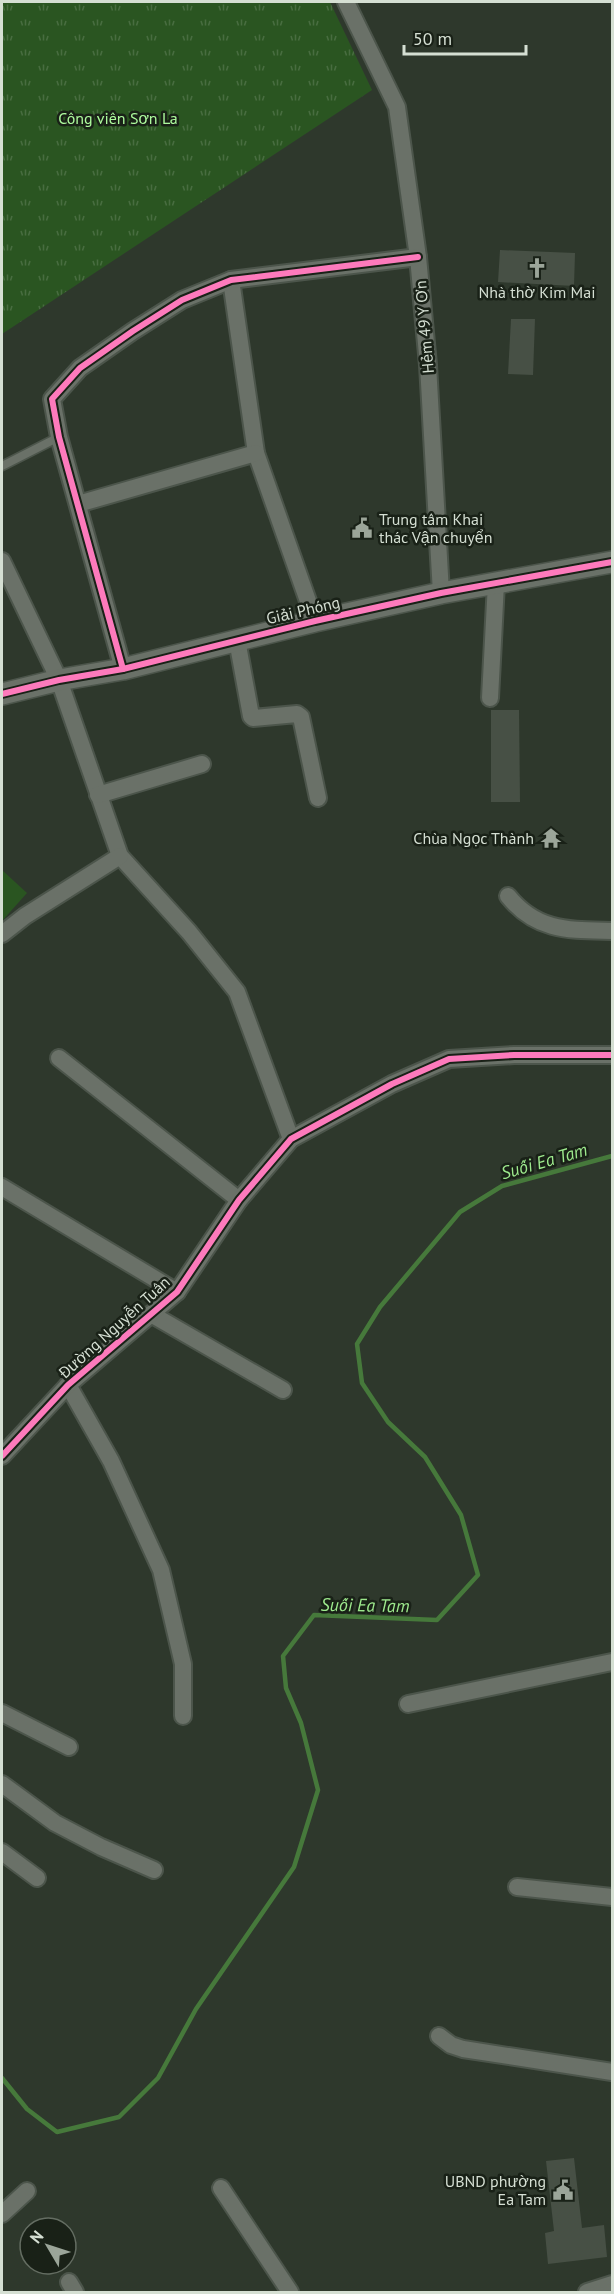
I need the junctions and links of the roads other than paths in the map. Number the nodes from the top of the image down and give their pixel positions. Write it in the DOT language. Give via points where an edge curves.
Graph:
graph roads {
  1 [pos="346,2"];
  2 [pos="418,257"];
  3 [pos="231,280"];
  4 [pos="59,437"];
  5 [pos="256,453"];
  6 [pos="2,466"];
  7 [pos="78,504"];
  8 [pos="2,561"];
  9 [pos="612,562"];
  10 [pos="496,583"];
  11 [pos="441,592"];
  12 [pos="315,621"];
  13 [pos="237,640"];
  14 [pos="123,669"];
  15 [pos="59,680"];
  16 [pos="2,694"];
  17 [pos="490,698"];
  18 [pos="202,764"];
  19 [pos="98,795"];
  20 [pos="318,798"];
  21 [pos="120,856"];
  22 [pos="508,896"];
  23 [pos="612,931"];
  24 [pos="2,934"];
  25 [pos="612,1055"];
  26 [pos="59,1058"];
  27 [pos="291,1139"];
  28 [pos="2,1187"];
  29 [pos="239,1200"];
  30 [pos="177,1292"];
  31 [pos="151,1314"];
  32 [pos="68,1385"];
  33 [pos="283,1390"];
  34 [pos="2,1456"];
  35 [pos="612,1662"];
  36 [pos="408,1704"];
  37 [pos="2,1713"];
  38 [pos="183,1716"];
  39 [pos="69,1747"];
  40 [pos="2,1784"];
  41 [pos="2,1852"];
  42 [pos="154,1870"];
  43 [pos="37,1878"];
  44 [pos="517,1887"];
  45 [pos="612,1897"];
  46 [pos="439,2036"];
  47 [pos="612,2072"];
  48 [pos="221,2188"];
  49 [pos="27,2191"];
  50 [pos="2,2214"];
  51 [pos="612,2284"];
  52 [pos="290,2292"];
  53 [pos="587,2292"];
  1 -- 2 [label="street, Hẻm 49 Y Ơn" via="398,107"];
  2 -- 3 [label="street"];
  2 -- 11 [label="street, Hẻm 49 Y Ơn"];
  3 -- 4 [label="street" via="182,300 80,368 52,399"];
  3 -- 5 [label="street"];
  4 -- 6 [label="lane"];
  4 -- 7 [label="street"];
  5 -- 7 [label="street"];
  5 -- 12 [label="street"];
  7 -- 14 [label="street"];
  8 -- 15 [label="street"];
  9 -- 10 [label="street, Giải Phóng"];
  10 -- 11 [label="street, Giải Phóng"];
  10 -- 17 [label="street"];
  11 -- 12 [label="street, Giải Phóng"];
  12 -- 13 [label="street, Giải Phóng"];
  13 -- 14 [label="street, Giải Phóng"];
  13 -- 20 [label="street" via="250,716 301,717"];
  14 -- 15 [label="street, Giải Phóng"];
  15 -- 16 [label="street, Giải Phóng"];
  15 -- 19 [label="street"];
  18 -- 19 [label="street"];
  19 -- 21 [label="street"];
  21 -- 24 [label="street"];
  21 -- 27 [label="street" via="237,992"];
  22 -- 23 [label="street" via="529,917 544,924"];
  25 -- 27 [label="street, Đường Nguyễn Tuân" via="449,1059 392,1084"];
  26 -- 29 [label="street"];
  27 -- 29 [label="street, Đường Nguyễn Tuân"];
  28 -- 30 [label="street"];
  29 -- 30 [label="street, Đường Nguyễn Tuân"];
  30 -- 31 [label="street, Đường Nguyễn Tuân"];
  31 -- 32 [label="street, Đường Nguyễn Tuân"];
  31 -- 33 [label="street"];
  32 -- 34 [label="street, Đường Nguyễn Tuân"];
  32 -- 38 [label="street" via="111,1461 161,1570 183,1664"];
  35 -- 36 [label="street"];
  37 -- 39 [label="street"];
  40 -- 42 [label="street" via="55,1824"];
  41 -- 43 [label="street"];
  44 -- 45 [label="street"];
  46 -- 47 [label="street" via="464,2049"];
  48 -- 52 [label="street"];
  49 -- 50 [label="street"];
  51 -- 53 [label="street"];
}
